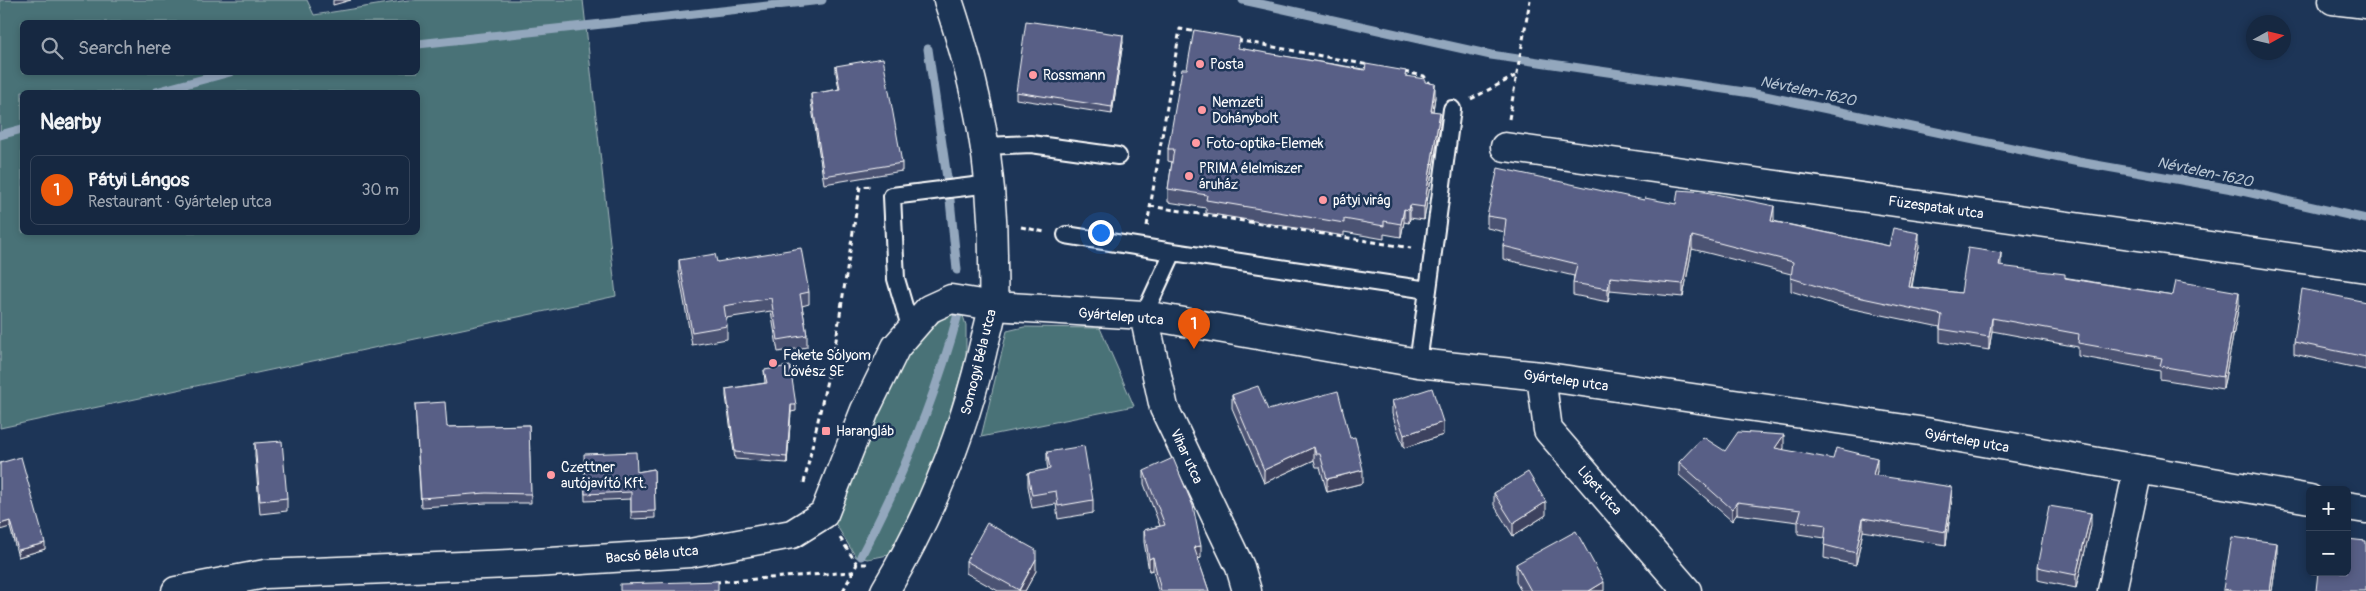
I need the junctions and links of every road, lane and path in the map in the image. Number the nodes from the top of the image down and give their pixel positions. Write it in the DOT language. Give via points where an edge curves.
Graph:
graph roads {
  1 [pos="948,0"];
  2 [pos="1530,0"];
  3 [pos="2332,0"];
  4 [pos="2366,4"];
  5 [pos="1200,33"];
  6 [pos="1229,38"];
  7 [pos="1375,67"];
  8 [pos="1394,70"];
  9 [pos="1515,76"];
  10 [pos="1452,109"];
  11 [pos="987,146"];
  12 [pos="1505,147"];
  13 [pos="1118,156"];
  14 [pos="990,184"];
  15 [pos="871,186"];
  16 [pos="1150,206"];
  17 [pos="1016,226"];
  18 [pos="1066,236"];
  19 [pos="1144,248"];
  20 [pos="1433,251"];
  21 [pos="1173,252"];
  22 [pos="2366,268"];
  23 [pos="1428,290"];
  24 [pos="993,306"];
  25 [pos="1144,316"];
  26 [pos="911,330"];
  27 [pos="1418,363"];
  28 [pos="1541,376"];
  29 [pos="2138,469"];
  30 [pos="803,485"];
  31 [pos="2306,498"];
  32 [pos="2351,507"];
  33 [pos="2366,509"];
  34 [pos="824,514"];
  35 [pos="857,564"];
  36 [pos="902,565"];
  37 [pos="176,591"];
  38 [pos="843,591"];
  39 [pos="885,591"];
  40 [pos="1247,591"];
  41 [pos="1687,591"];
  42 [pos="2112,591"];
  1 -- 11 [label="street, Somogyi Béla utca" via="967,57"];
  2 -- 9 [label="path"];
  3 -- 4 [label="street"];
  5 -- 16 [label="path" via="1180,29"];
  6 -- 7 [label="path"];
  8 -- 10 [label="path" via="1424,76"];
  9 -- 10 [label="path"];
  9 -- 12 [label="path"];
  10 -- 20 [label="lane"];
  11 -- 13 [label="lane" via="1031,144"];
  11 -- 14 [label="street, Somogyi Béla utca"];
  12 -- 22 [label="street, Füzespatak utca"];
  14 -- 24 [label="street, Somogyi Béla utca"];
  14 -- 26 [label="lane" via="892,196 896,279"];
  15 -- 30 [label="path" via="860,187 836,340"];
  16 -- 19 [label="path"];
  16 -- 20 [label="path"];
  17 -- 18 [label="path"];
  18 -- 19 [label="lane"];
  19 -- 21 [label="lane"];
  20 -- 23 [label="lane"];
  21 -- 23 [label="lane"];
  21 -- 25 [label="lane"];
  23 -- 27 [label="lane"];
  24 -- 25 [label="street, Gyártelep utca"];
  24 -- 26 [label="street" via="951,299 929,309"];
  24 -- 36 [label="street, Somogyi Béla utca" via="973,390 947,469"];
  25 -- 27 [label="street, Gyártelep utca"];
  25 -- 40 [label="street, Vihar utca" via="1164,408 1240,567"];
  26 -- 34 [label="street" via="896,347 869,402"];
  27 -- 28 [label="street, Gyártelep utca"];
  28 -- 29 [label="street, Gyártelep utca" via="1926,432"];
  28 -- 41 [label="street, Liget utca" via="1548,430"];
  29 -- 31 [label="street, Gyártelep utca"];
  29 -- 42 [label="street"];
  32 -- 33 [label="street"];
  34 -- 35 [label="path"];
  34 -- 37 [label="street, Bacsó Béla utca" via="792,534 690,553 525,564 265,574"];
  35 -- 36 [label="path"];
  35 -- 38 [label="path"];
  36 -- 39 [label="street, Somogyi Béla utca"];
}
